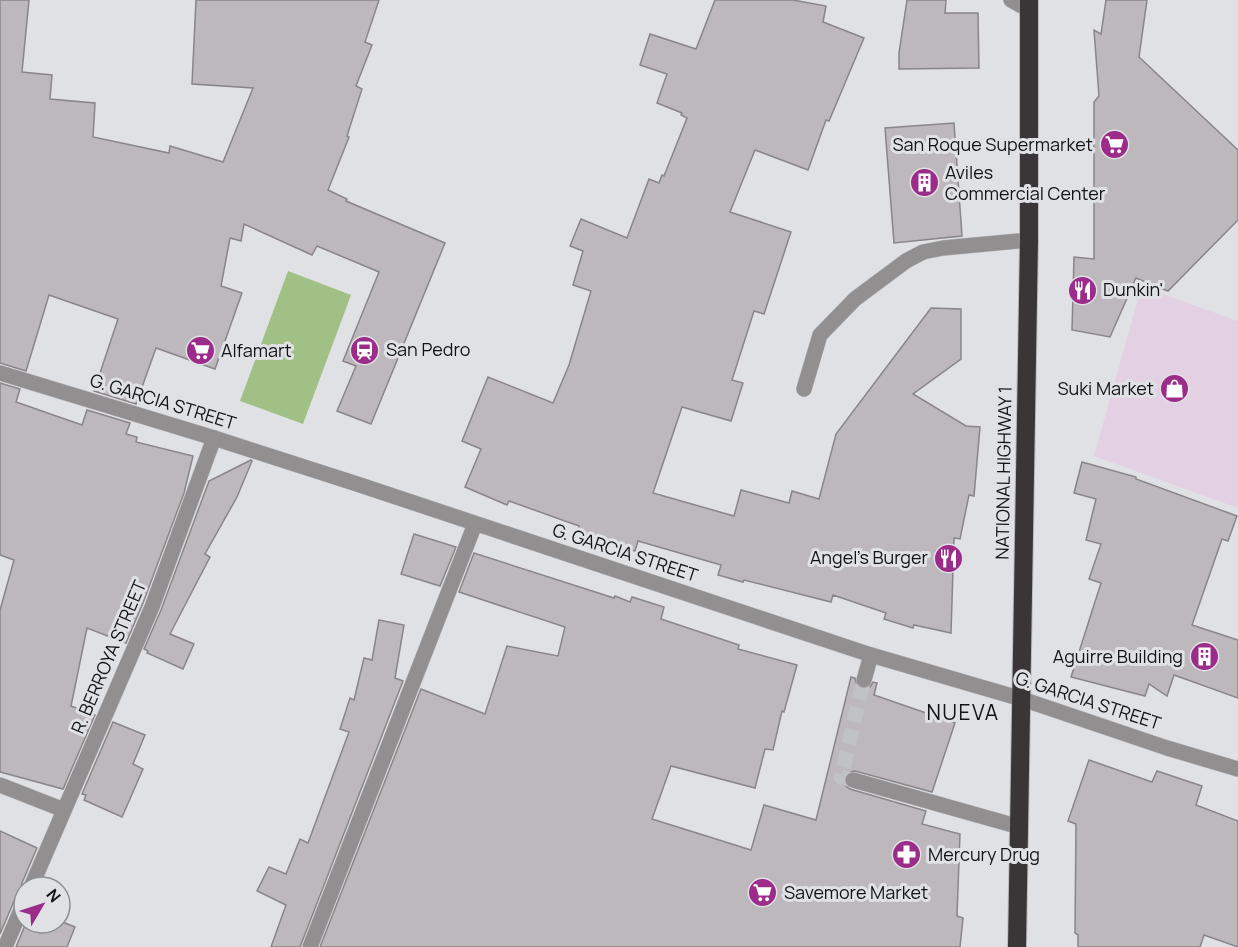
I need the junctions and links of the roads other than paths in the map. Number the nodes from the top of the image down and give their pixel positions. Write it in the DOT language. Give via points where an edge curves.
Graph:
graph roads {
  1 [pos="1011,0"];
  2 [pos="1029,5"];
  3 [pos="1029,240"];
  4 [pos="0,373"];
  5 [pos="804,388"];
  6 [pos="214,438"];
  7 [pos="475,524"];
  8 [pos="871,655"];
  9 [pos="864,680"];
  10 [pos="1022,699"];
  11 [pos="1238,770"];
  12 [pos="853,780"];
  13 [pos="0,785"];
  14 [pos="64,810"];
  15 [pos="1020,827"];
  16 [pos="36,875"];
  17 [pos="12,931"];
  18 [pos="5,947"];
  19 [pos="310,947"];
  20 [pos="1017,947"];
  1 -- 2 [label="street"];
  2 -- 3 [label="highway, NATIONAL HIGHWAY 1"];
  3 -- 5 [label="street" via="943,248 906,261 855,299 820,335"];
  3 -- 10 [label="highway, NATIONAL HIGHWAY 1"];
  4 -- 6 [label="street, G. GARCIA STREET"];
  6 -- 7 [label="street, G. GARCIA STREET"];
  6 -- 14 [label="street, R. BERROYA STREET" via="152,607"];
  7 -- 8 [label="street, G. GARCIA STREET"];
  7 -- 19 [label="street"];
  8 -- 9 [label="street"];
  8 -- 10 [label="street, G. GARCIA STREET"];
  10 -- 11 [label="street, G. GARCIA STREET"];
  10 -- 15 [label="highway, NATIONAL HIGHWAY 1"];
  12 -- 15 [label="street"];
  13 -- 14 [label="street"];
  14 -- 16 [label="street, R. BERROYA STREET"];
  15 -- 20 [label="highway, NATIONAL HIGHWAY 1"];
  17 -- 18 [label="street"];
}
